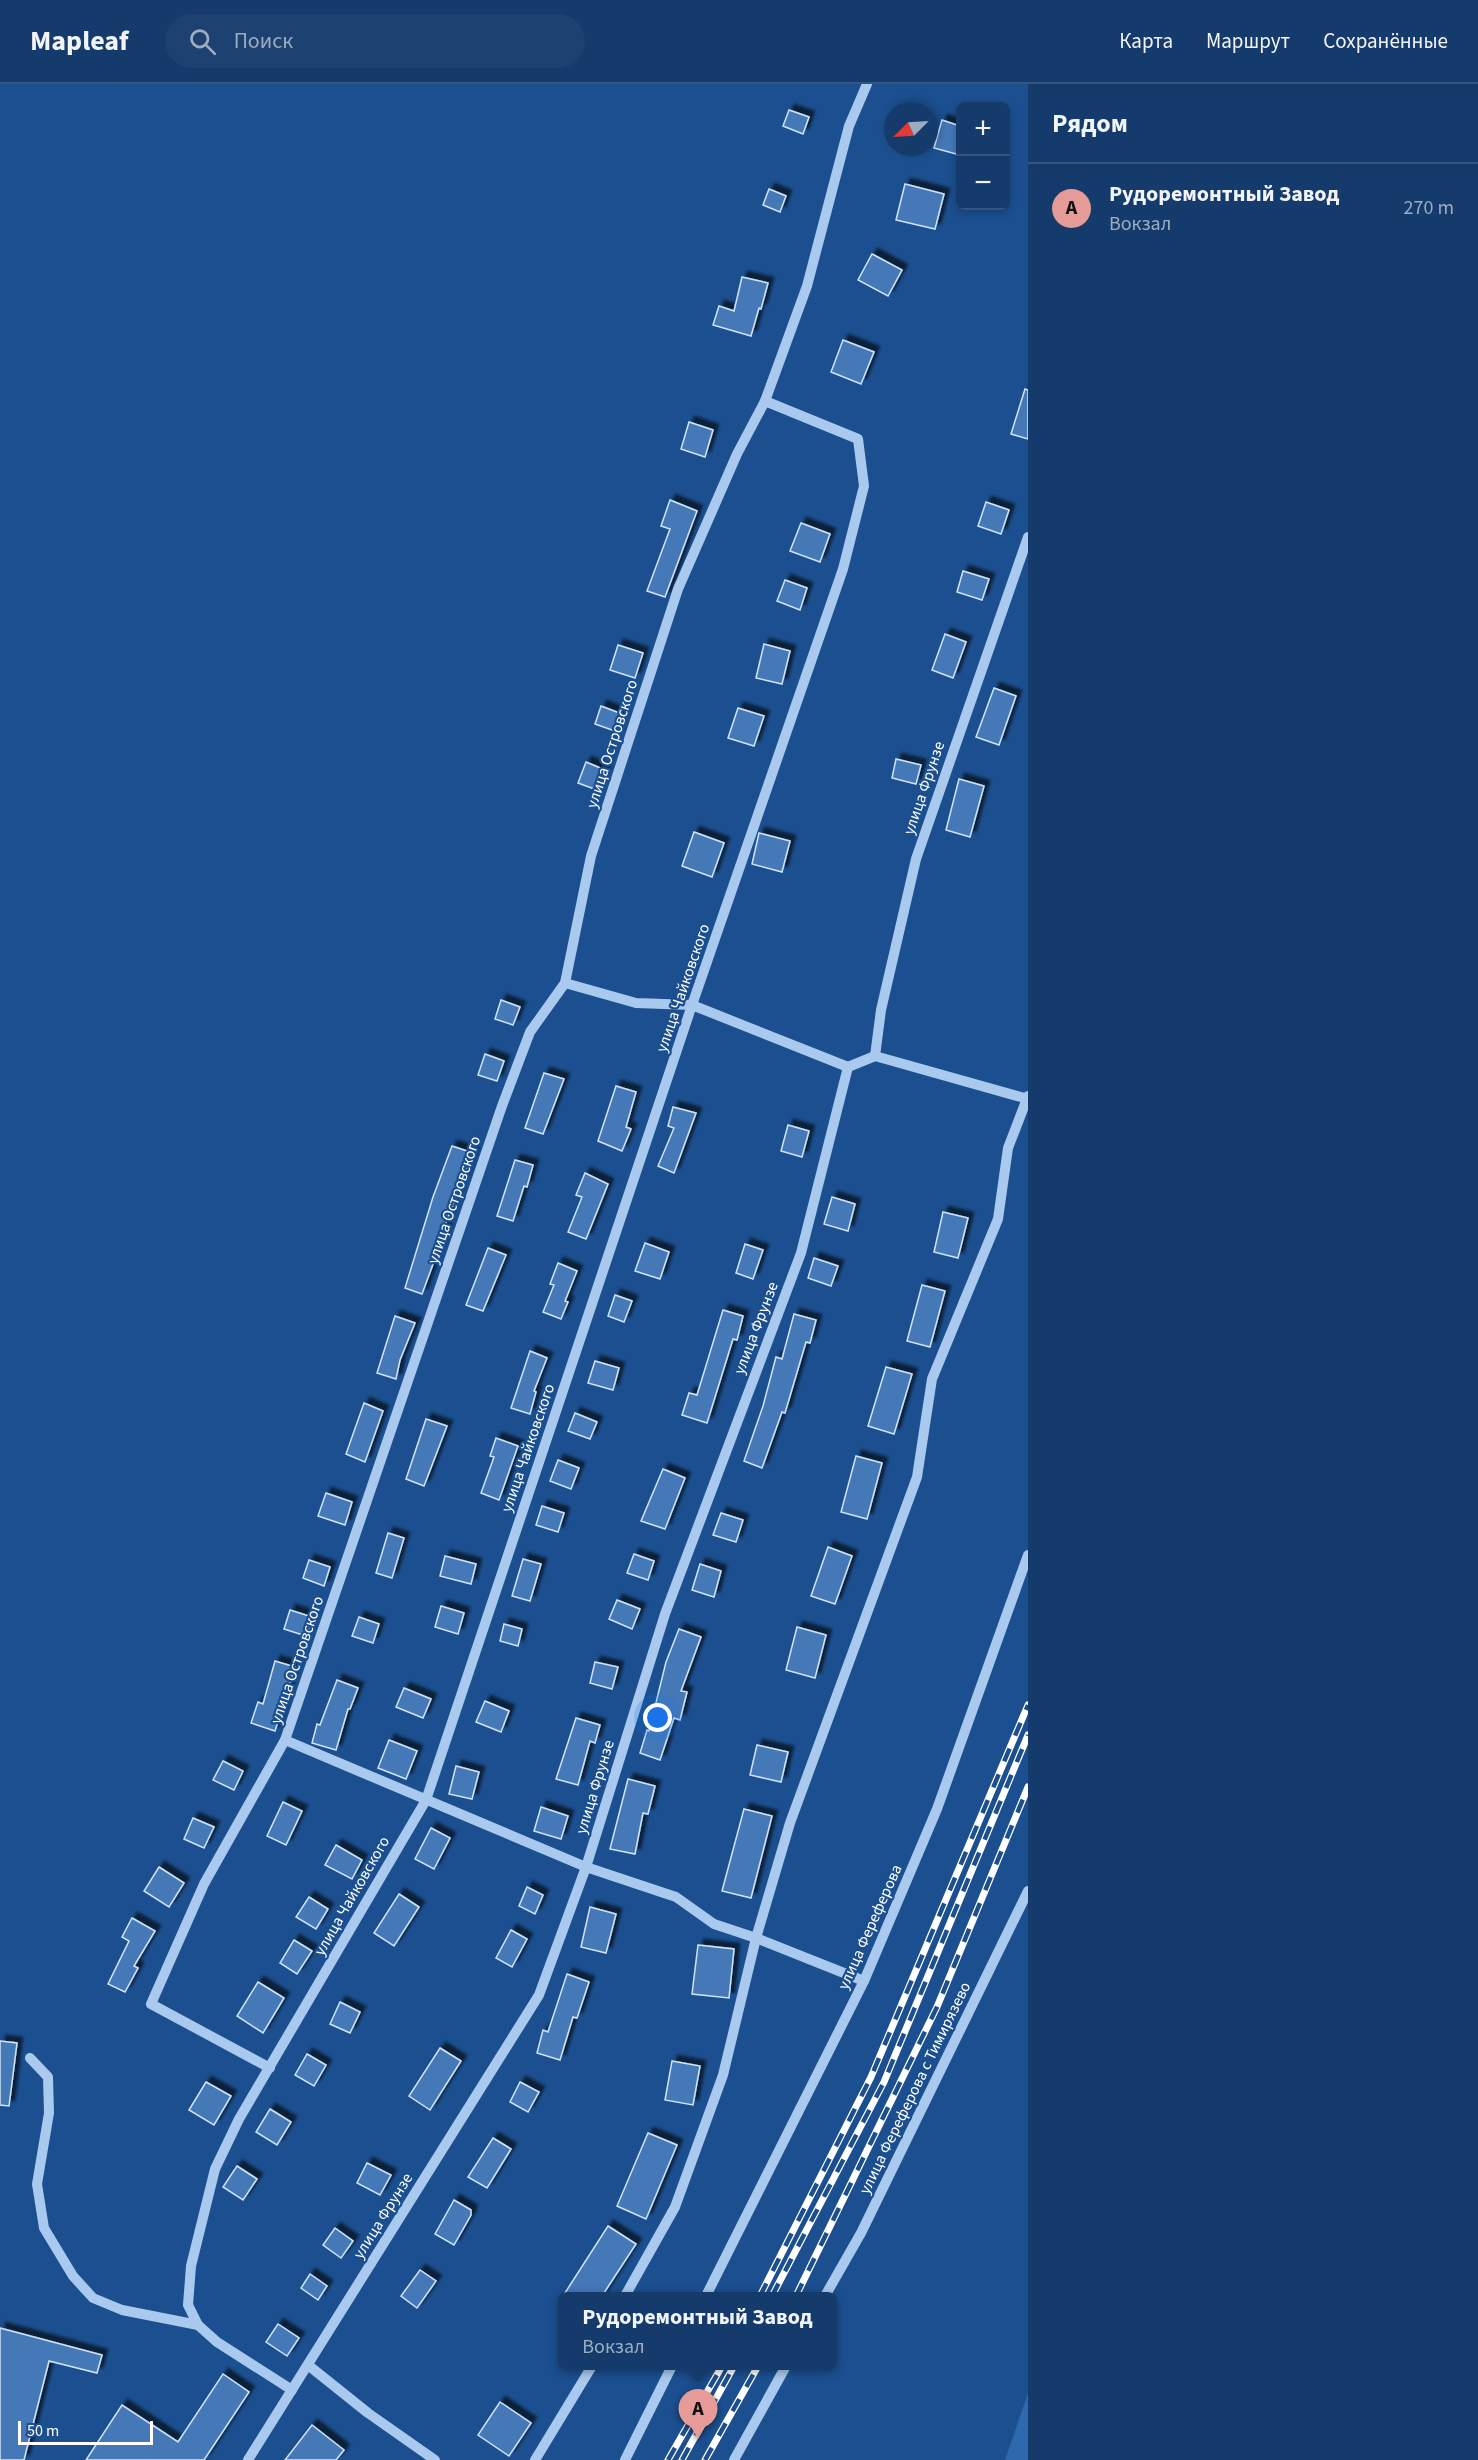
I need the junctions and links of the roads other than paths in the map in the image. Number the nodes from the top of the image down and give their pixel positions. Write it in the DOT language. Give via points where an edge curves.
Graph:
graph roads {
  1 [pos="867,84"];
  2 [pos="765,401"];
  3 [pos="1028,537"];
  4 [pos="565,983"];
  5 [pos="692,1005"];
  6 [pos="875,1056"];
  7 [pos="848,1066"];
  8 [pos="1027,1098"];
  9 [pos="1028,1555"];
  10 [pos="285,1740"];
  11 [pos="426,1800"];
  12 [pos="586,1867"];
  13 [pos="1028,1891"];
  14 [pos="756,1938"];
  15 [pos="864,1981"];
  16 [pos="30,2058"];
  17 [pos="270,2068"];
  18 [pos="627,2292"];
  19 [pos="708,2292"];
  20 [pos="827,2292"];
  21 [pos="198,2325"];
  22 [pos="308,2365"];
  23 [pos="590,2370"];
  24 [pos="670,2370"];
  25 [pos="784,2370"];
  26 [pos="292,2390"];
  27 [pos="248,2460"];
  28 [pos="435,2460"];
  29 [pos="535,2460"];
  30 [pos="625,2460"];
  31 [pos="734,2460"];
  1 -- 2 [label="street, улица Островского" via="849,126 807,286"];
  2 -- 4 [label="street, улица Островского" via="736,454 678,589 591,856"];
  2 -- 5 [label="street, улица Чайковского" via="858,439 864,486 843,569"];
  3 -- 6 [label="street, улица Фрунзе" via="916,859 880,1010"];
  4 -- 5 [label="street" via="636,1003"];
  4 -- 10 [label="street, улица Островского" via="530,1032 506,1096"];
  5 -- 7 [label="street"];
  5 -- 11 [label="street, улица Чайковского"];
  6 -- 7 [label="street"];
  6 -- 8 [label="street"];
  7 -- 12 [label="street, улица Фрунзе" via="801,1253 665,1614"];
  8 -- 14 [label="street" via="1008,1148 998,1219 932,1379 917,1477 790,1823"];
  9 -- 15 [label="street, улица Фереферова" via="937,1809"];
  10 -- 11 [label="street"];
  10 -- 17 [label="street, улица Островского" via="204,1884 151,2004"];
  11 -- 12 [label="street"];
  11 -- 17 [label="street, улица Чайковского"];
  12 -- 14 [label="street" via="676,1898 714,1924"];
  12 -- 22 [label="street, улица Фрунзе" via="539,1995"];
  13 -- 20 [label="street, улица Фереферова с Тимирязево" via="861,2233"];
  14 -- 15 [label="street"];
  14 -- 18 [label="street" via="723,2075 675,2207"];
  15 -- 19 [label="street, улица Фереферова"];
  16 -- 21 [label="street" via="48,2077 49,2113 37,2184 44,2228 73,2276 93,2298 122,2310"];
  17 -- 21 [label="street, улица Чайковского" via="215,2169 190,2266 188,2305"];
  21 -- 26 [label="street" via="217,2342"];
  22 -- 26 [label="street, улица Фрунзе"];
  22 -- 28 [label="street"];
  23 -- 29 [label="street"];
  24 -- 30 [label="street"];
  25 -- 31 [label="street"];
  26 -- 27 [label="street, улица Фрунзе"];
}
